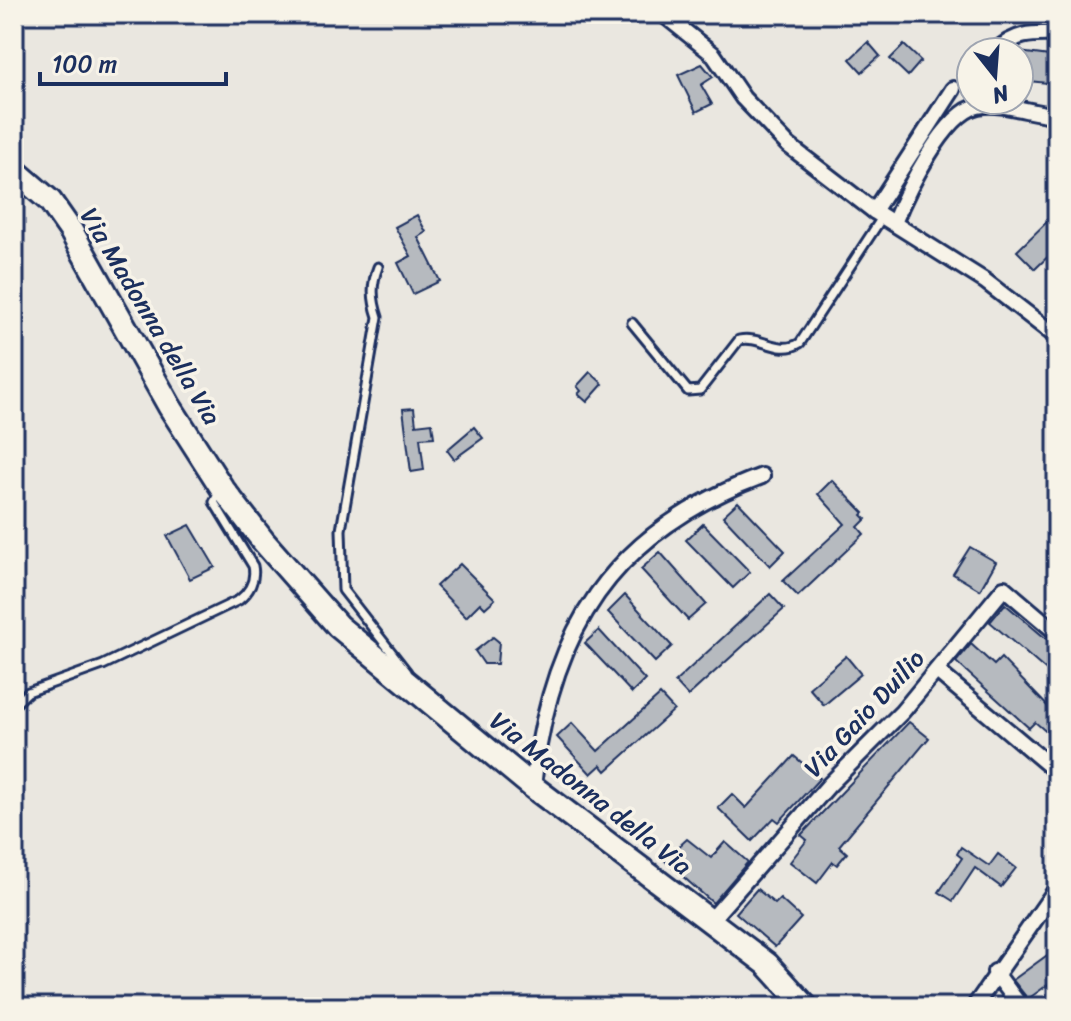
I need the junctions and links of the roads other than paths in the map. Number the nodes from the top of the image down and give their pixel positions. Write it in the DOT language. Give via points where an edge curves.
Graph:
graph roads {
  1 [pos="663,14"];
  2 [pos="1057,34"];
  3 [pos="1019,36"];
  4 [pos="953,89"];
  5 [pos="1035,111"];
  6 [pos="1057,115"];
  7 [pos="959,116"];
  8 [pos="14,170"];
  9 [pos="884,217"];
  10 [pos="378,267"];
  11 [pos="632,323"];
  12 [pos="1057,337"];
  13 [pos="762,476"];
  14 [pos="222,488"];
  15 [pos="1057,633"];
  16 [pos="937,671"];
  17 [pos="412,686"];
  18 [pos="14,705"];
  19 [pos="1057,772"];
  20 [pos="533,787"];
  21 [pos="1057,888"];
  22 [pos="710,921"];
  23 [pos="995,972"];
  24 [pos="806,1007"];
  25 [pos="974,1007"];
  26 [pos="1021,1007"];
  1 -- 9 [label="street" via="713,54 779,137"];
  2 -- 3 [label="street"];
  4 -- 9 [label="street"];
  5 -- 6 [label="street"];
  7 -- 9 [label="street" via="905,196"];
  8 -- 14 [label="street, Via Madonna della Via" via="50,201 71,231"];
  9 -- 11 [label="lane" via="800,343 785,349 739,340 700,390 688,391"];
  9 -- 12 [label="street" via="1017,303"];
  10 -- 17 [label="lane" via="373,280 378,317 341,530 343,590 407,671"];
  13 -- 20 [label="street" via="718,492 673,518 616,567 584,614 556,671 538,737"];
  14 -- 17 [label="street, Via Madonna della Via" via="330,618"];
  14 -- 18 [label="lane" via="214,502 255,573 248,593 172,634 28,692"];
  15 -- 16 [label="street, Via Gaio Duilio" via="1004,588"];
  16 -- 19 [label="street"];
  16 -- 22 [label="street, Via Gaio Duilio"];
  17 -- 20 [label="street, Via Madonna della Via"];
  20 -- 22 [label="street, Via Madonna della Via"];
  21 -- 23 [label="street"];
  22 -- 24 [label="street, Via Madonna della Via" via="767,964"];
  23 -- 25 [label="street"];
  23 -- 26 [label="street"];
}
